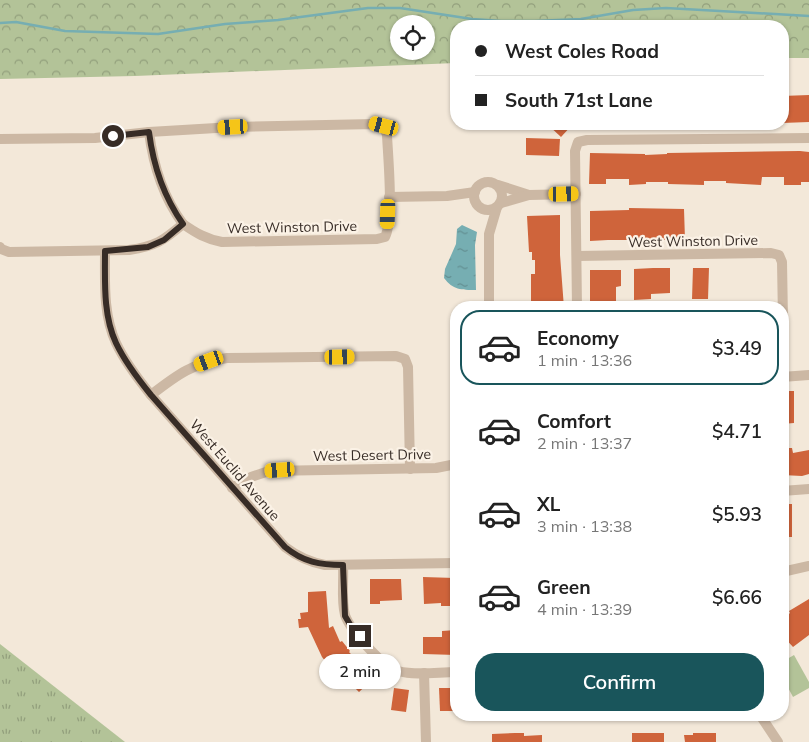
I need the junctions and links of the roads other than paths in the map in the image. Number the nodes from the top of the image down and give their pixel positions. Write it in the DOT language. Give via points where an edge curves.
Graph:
graph roads {
  1 [pos="149,132"];
  2 [pos="809,138"];
  3 [pos="0,139"];
  4 [pos="498,185"];
  5 [pos="576,194"];
  6 [pos="529,195"];
  7 [pos="389,197"];
  8 [pos="477,200"];
  9 [pos="499,205"];
  10 [pos="183,224"];
  11 [pos="489,234"];
  12 [pos="0,248"];
  13 [pos="105,251"];
  14 [pos="577,256"];
  15 [pos="489,301"];
  16 [pos="577,301"];
  17 [pos="782,301"];
  18 [pos="809,375"];
  19 [pos="789,377"];
  20 [pos="151,395"];
  21 [pos="450,465"];
  22 [pos="410,469"];
  23 [pos="232,488"];
  24 [pos="809,489"];
  25 [pos="789,490"];
  26 [pos="450,562"];
  27 [pos="343,565"];
  28 [pos="809,566"];
  29 [pos="789,570"];
  30 [pos="450,672"];
  31 [pos="424,673"];
  32 [pos="763,721"];
  33 [pos="426,742"];
  34 [pos="778,742"];
  1 -- 3 [label="street" via="95,138"];
  1 -- 7 [label="street" via="291,125 384,126"];
  1 -- 10 [label="street" via="155,166 173,210"];
  2 -- 5 [label="street" via="578,142 575,151"];
  4 -- 6 [label="street"];
  4 -- 8 [label="street" via="480,184"];
  4 -- 9 [label="street" via="503,194"];
  5 -- 6 [label="street"];
  5 -- 14 [label="street"];
  6 -- 9 [label="street"];
  7 -- 8 [label="street" via="447,196"];
  7 -- 10 [label="street, West Winston Drive" via="388,232 378,240 222,242 208,239"];
  8 -- 9 [label="street" via="490,210"];
  8 -- 11 [label="street"];
  9 -- 11 [label="street"];
  10 -- 13 [label="street" via="164,240 148,247"];
  11 -- 15 [label="street"];
  12 -- 13 [label="street" via="9,252"];
  13 -- 20 [label="street, West Euclid Avenue" via="106,297 111,328 124,358"];
  14 -- 16 [label="street"];
  14 -- 17 [label="street, West Winston Drive" via="771,253 779,255 782,262"];
  18 -- 19 [label="street"];
  20 -- 22 [label="street" via="189,368 209,361 396,356 405,359 408,368"];
  20 -- 23 [label="street, West Euclid Avenue"];
  21 -- 22 [label="street, West Desert Drive"];
  22 -- 23 [label="street, West Desert Drive" via="269,471"];
  23 -- 27 [label="street, West Euclid Avenue" via="296,556 309,562"];
  24 -- 25 [label="street"];
  26 -- 27 [label="street, West Euclid Avenue"];
  27 -- 31 [label="street" via="345,616 351,626 386,666 402,672"];
  28 -- 29 [label="street"];
  30 -- 31 [label="street"];
  31 -- 33 [label="street"];
  32 -- 34 [label="street"];
}
